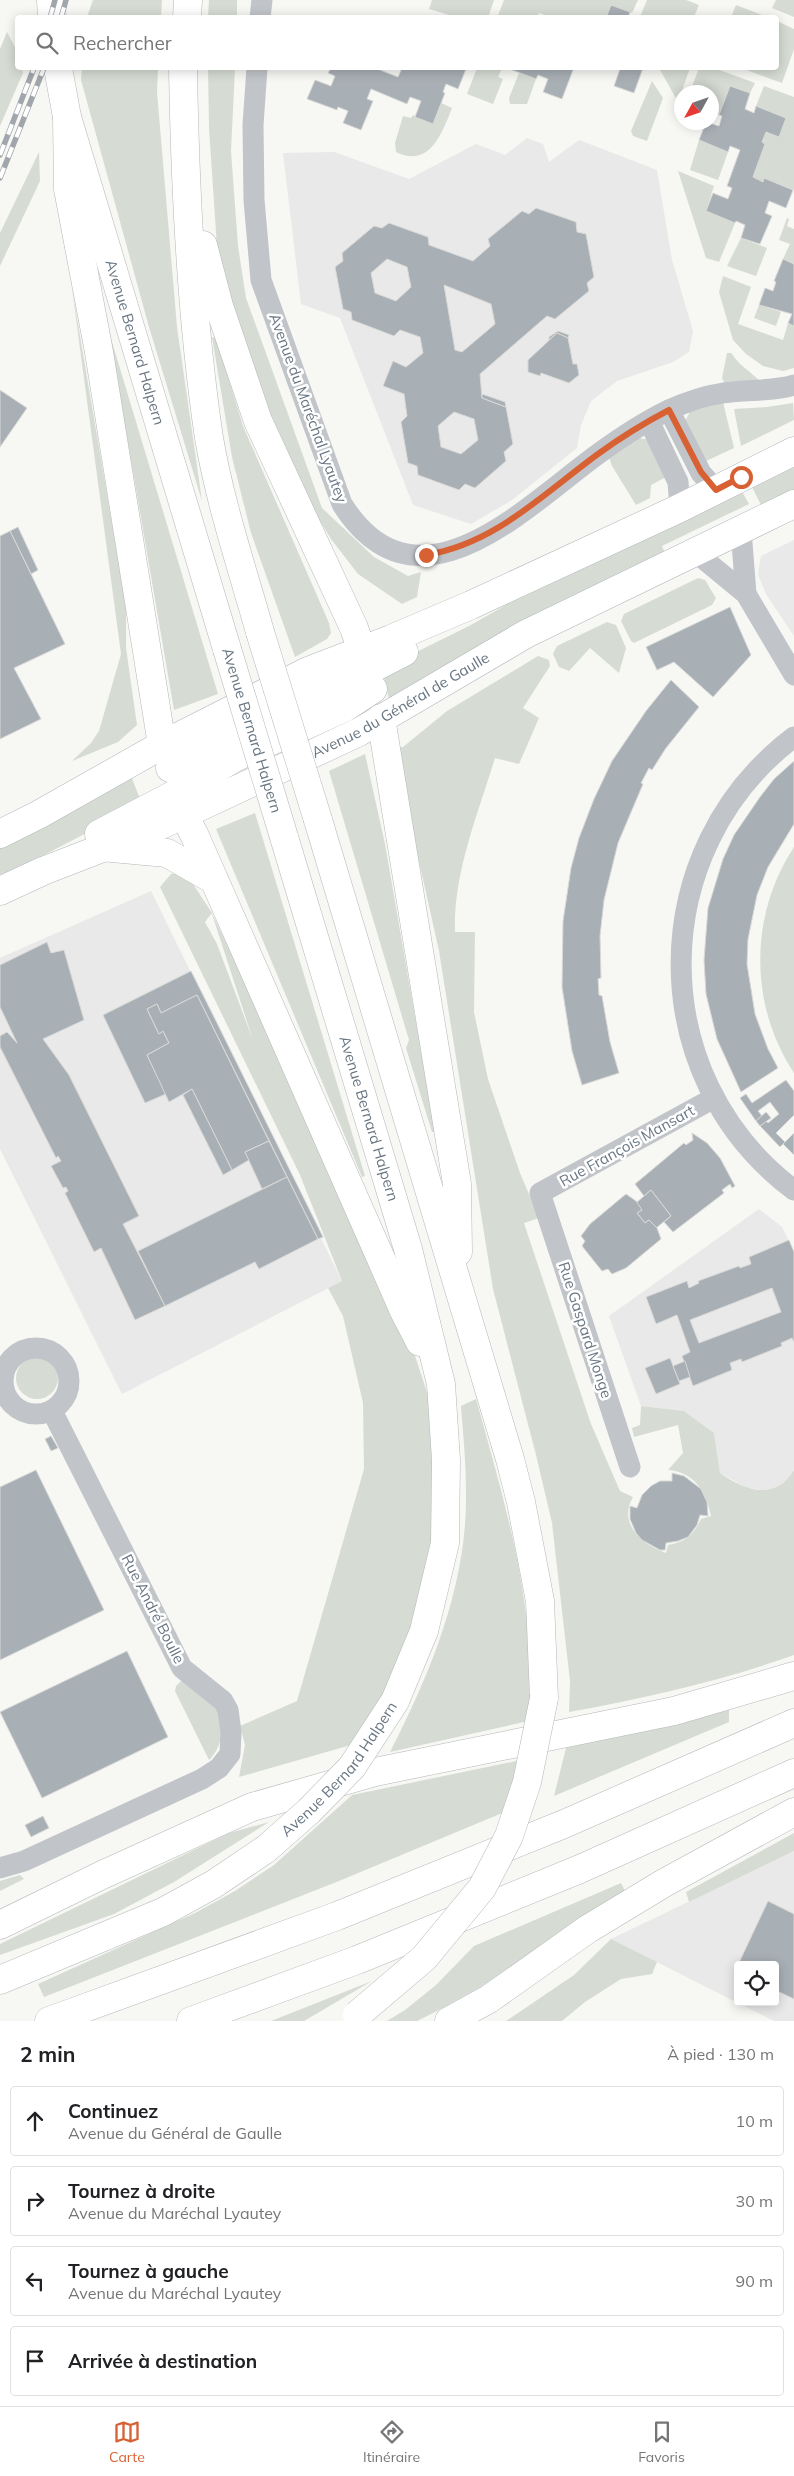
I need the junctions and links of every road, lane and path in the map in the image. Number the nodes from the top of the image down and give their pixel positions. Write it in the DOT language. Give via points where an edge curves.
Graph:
graph roads {
  1 [pos="51,0"];
  2 [pos="188,0"];
  3 [pos="262,0"];
  4 [pos="52,15"];
  5 [pos="187,15"];
  6 [pos="260,15"];
  7 [pos="58,70"];
  8 [pos="182,70"];
  9 [pos="257,70"];
  10 [pos="67,117"];
  11 [pos="185,173"];
  12 [pos="794,385"];
  13 [pos="669,410"];
  14 [pos="649,420"];
  15 [pos="794,451"];
  16 [pos="716,490"];
  17 [pos="794,504"];
  18 [pos="680,508"];
  19 [pos="740,530"];
  20 [pos="695,552"];
  21 [pos="746,594"];
  22 [pos="367,670"];
  23 [pos="794,675"];
  24 [pos="381,718"];
  25 [pos="794,737"];
  26 [pos="173,780"];
  27 [pos="0,834"];
  28 [pos="101,847"];
  29 [pos="43,871"];
  30 [pos="214,880"];
  31 [pos="0,891"];
  32 [pos="714,1098"];
  33 [pos="794,1190"];
  34 [pos="540,1193"];
  35 [pos="458,1284"];
  36 [pos="441,1384"];
  37 [pos="7,1410"];
  38 [pos="52,1411"];
  39 [pos="630,1467"];
  40 [pos="794,1676"];
  41 [pos="794,1722"];
  42 [pos="794,1772"];
  43 [pos="794,1812"];
  44 [pos="0,1868"];
  45 [pos="0,1925"];
  46 [pos="0,1980"];
  47 [pos="351,2018"];
  48 [pos="49,2021"];
  49 [pos="191,2021"];
  50 [pos="449,2021"];
  1 -- 4 [label="main road"];
  2 -- 5 [label="main road"];
  3 -- 6 [label="street"];
  7 -- 10 [label="main road, Avenue Bernard Halpern"];
  8 -- 11 [label="main road"];
  9 -- 14 [label="street, Avenue du Maréchal Lyautey" via="253,125 254,200 261,280 342,504 367,536 403,554 426,555 467,545 507,523"];
  10 -- 26 [label="main road" via="68,189"];
  10 -- 36 [label="main road, Avenue Bernard Halpern, bridge" via="408,1249"];
  11 -- 22 [label="main road" via="219,306 258,420 354,628"];
  11 -- 35 [label="main road, bridge" via="210,438 225,507"];
  12 -- 13 [label="street, Avenue du Maréchal Lyautey" via="778,390 723,393"];
  13 -- 14 [label="street, Avenue du Maréchal Lyautey"];
  13 -- 16 [label="street" via="701,472"];
  14 -- 18 [label="street" via="678,482"];
  15 -- 16 [label="main road, Avenue du Général de Gaulle"];
  16 -- 18 [label="main road, Avenue du Général de Gaulle"];
  17 -- 19 [label="main road, Avenue du Général de Gaulle"];
  18 -- 22 [label="main road, Avenue du Général de Gaulle" via="471,605"];
  19 -- 20 [label="main road, Avenue du Général de Gaulle"];
  19 -- 21 [label="street"];
  20 -- 21 [label="street"];
  20 -- 24 [label="main road, Avenue du Général de Gaulle" via="526,634"];
  21 -- 23 [label="street"];
  22 -- 24 [label="main road"];
  22 -- 26 [label="main road" via="344,708 234,758"];
  22 -- 26 [label="main road, Avenue du Général de Gaulle" via="308,670"];
  24 -- 26 [label="main road, Avenue du Général de Gaulle" via="359,732"];
  24 -- 35 [label="main road" via="457,1184"];
  25 -- 32 [label="street" via="751,776 722,816 700,860 686,907 680,957 684,1006 695,1054"];
  26 -- 27 [label="main road, Avenue du Général de Gaulle" via="55,806"];
  26 -- 28 [label="main road, Avenue du Général de Gaulle" via="153,828"];
  26 -- 29 [label="main road"];
  26 -- 30 [label="main road"];
  28 -- 29 [label="main road, Avenue du Général de Gaulle"];
  28 -- 30 [label="main road" via="167,853"];
  29 -- 31 [label="main road, Avenue du Général de Gaulle"];
  30 -- 36 [label="main road" via="404,1311"];
  32 -- 33 [label="street" via="753,1153"];
  32 -- 34 [label="street, Rue François Mansart"];
  34 -- 39 [label="street, Rue Gaspard Monge"];
  35 -- 47 [label="main road, bridge" via="521,1502 540,1602 544,1698 527,1782 509,1836 482,1888 424,1958"];
  36 -- 46 [label="main road, Avenue Bernard Halpern, bridge" via="446,1460 445,1543 424,1631 394,1701 352,1767 266,1849 214,1884 163,1912"];
  37 -- 38 [label="street" via="32,1415"];
  37 -- 38 [label="street" via="3,1388 6,1367 20,1352 41,1348 60,1358 69,1377 66,1396"];
  38 -- 44 [label="street, Rue André Boulle" via="182,1668 223,1701 228,1710 230,1754 219,1768 202,1779 24,1861"];
  40 -- 45 [label="main road" via="674,1711 375,1772 252,1806"];
  41 -- 48 [label="main road" via="564,1824 337,1916"];
  42 -- 49 [label="main road" via="580,1869 357,1960"];
  43 -- 50 [label="main road" via="588,1928 489,1999"];
}
